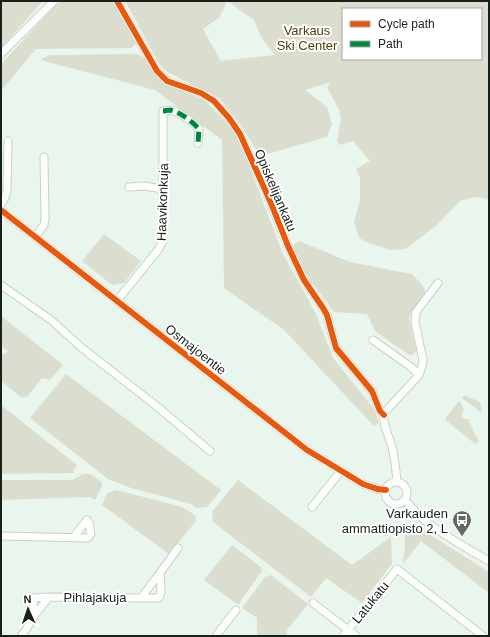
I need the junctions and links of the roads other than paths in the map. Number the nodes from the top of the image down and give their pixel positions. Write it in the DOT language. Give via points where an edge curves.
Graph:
graph roads {
  1 [pos="54,1"];
  2 [pos="117,1"];
  3 [pos="1,54"];
  4 [pos="8,141"];
  5 [pos="198,143"];
  6 [pos="44,157"];
  7 [pos="128,187"];
  8 [pos="163,189"];
  9 [pos="1,204"];
  10 [pos="1,210"];
  11 [pos="35,237"];
  12 [pos="438,283"];
  13 [pos="1,285"];
  14 [pos="118,301"];
  15 [pos="373,340"];
  16 [pos="419,374"];
  17 [pos="384,415"];
  18 [pos="210,451"];
  19 [pos="341,471"];
  20 [pos="397,482"];
  21 [pos="386,490"];
  22 [pos="405,500"];
  23 [pos="312,507"];
  24 [pos="1,536"];
  25 [pos="73,538"];
  26 [pos="178,548"];
  27 [pos="489,561"];
  28 [pos="160,573"];
  29 [pos="49,597"];
  30 [pos="141,598"];
  31 [pos="313,603"];
  32 [pos="236,610"];
  33 [pos="34,616"];
  34 [pos="348,630"];
  35 [pos="219,635"];
  36 [pos="21,636"];
  37 [pos="343,636"];
  38 [pos="356,636"];
  39 [pos="483,636"];
  1 -- 3 [label="street"];
  2 -- 17 [label="street, Opiskelijankatu" via="157,70 167,81 201,93 214,101 240,134 304,280 327,315 336,348 372,391"];
  4 -- 9 [label="street" via="7,191"];
  5 -- 8 [label="street, Haavikonkuja" via="199,129 195,125 176,112 163,111"];
  6 -- 11 [label="street" via="45,218 44,225"];
  7 -- 8 [label="street"];
  8 -- 14 [label="street, Haavikonkuja" via="161,246"];
  10 -- 11 [label="street, Osmajoentie"];
  11 -- 14 [label="street, Osmajoentie"];
  12 -- 16 [label="street" via="416,312 415,322 423,360"];
  13 -- 18 [label="street" via="51,320 79,348 154,404"];
  14 -- 19 [label="street, Osmajoentie" via="307,450"];
  15 -- 16 [label="street"];
  16 -- 17 [label="street"];
  17 -- 20 [label="street, Opiskelijankatu" via="395,461"];
  19 -- 21 [label="street, Osmajoentie" via="363,484"];
  19 -- 23 [label="street"];
  20 -- 21 [label="street" via="390,484"];
  20 -- 22 [label="street" via="404,484 407,490"];
  21 -- 22 [label="street" via="386,497 392,503 398,504"];
  22 -- 27 [label="street" via="427,522"];
  24 -- 25 [label="street"];
  26 -- 28 [label="street, Pihlajakuja"];
  28 -- 30 [label="street, Pihlajakuja"];
  28 -- 30 [label="street, Pihlajakuja" via="159,598"];
  29 -- 30 [label="street, Pihlajakuja"];
  29 -- 33 [label="street, Pihlajakuja"];
  29 -- 33 [label="street, Pihlajakuja" via="33,598"];
  31 -- 34 [label="street"];
  32 -- 35 [label="street"];
  33 -- 36 [label="street, Pihlajakuja"];
  34 -- 37 [label="street, Latukatu"];
  34 -- 38 [label="street"];
  34 -- 39 [label="street, Latukatu" via="397,569"];
}
